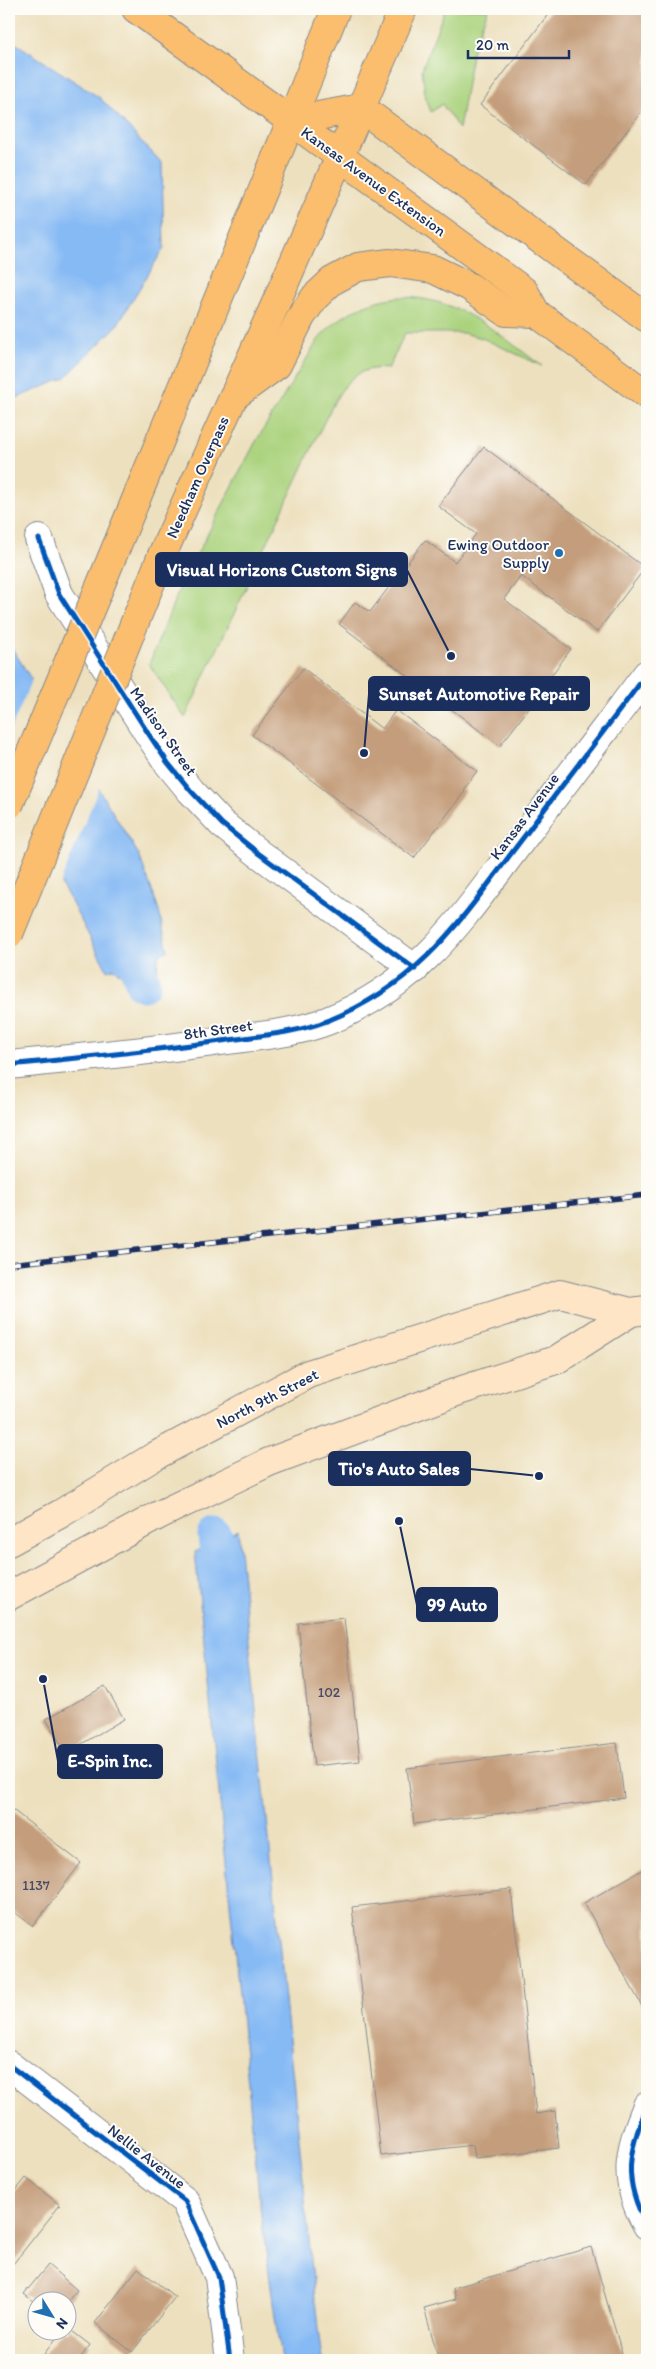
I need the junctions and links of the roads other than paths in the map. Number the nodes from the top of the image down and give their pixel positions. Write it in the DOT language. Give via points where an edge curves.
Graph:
graph roads {
  1 [pos="136,9"];
  2 [pos="336,9"];
  3 [pos="403,9"];
  4 [pos="361,108"];
  5 [pos="291,120"];
  6 [pos="339,156"];
  7 [pos="536,313"];
  8 [pos="647,318"];
  9 [pos="647,395"];
  10 [pos="233,397"];
  11 [pos="39,539"];
  12 [pos="647,674"];
  13 [pos="9,805"];
  14 [pos="9,934"];
  15 [pos="415,969"];
  16 [pos="9,1065"];
  17 [pos="639,1311"];
  18 [pos="9,1542"];
  19 [pos="11,1596"];
  20 [pos="9,2064"];
  21 [pos="647,2106"];
  22 [pos="647,2225"];
  23 [pos="230,2360"];
  1 -- 5 [label="main road"];
  2 -- 5 [label="main road"];
  3 -- 4 [label="main road, Needham Overpass"];
  4 -- 5 [label="main road, Kansas Avenue Extension"];
  4 -- 6 [label="main road, Needham Overpass"];
  4 -- 8 [label="main road"];
  5 -- 6 [label="main road, Kansas Avenue Extension"];
  5 -- 13 [label="main road, bridge"];
  6 -- 7 [label="main road, Kansas Avenue Extension" via="524,290"];
  6 -- 10 [label="main road, Needham Overpass"];
  7 -- 9 [label="main road, Kansas Avenue Extension"];
  7 -- 10 [label="main road" via="506,312 457,279 433,269 405,263 358,267 332,281 315,297 301,317 278,365"];
  10 -- 14 [label="main road, Needham Overpass, bridge" via="162,555"];
  11 -- 15 [label="street, Madison Street" via="59,594 148,733 191,791 222,824 258,853"];
  12 -- 15 [label="street, Kansas Avenue" via="454,928"];
  15 -- 16 [label="street, 8th Street" via="359,1007 325,1022 286,1032"];
  17 -- 18 [label="main road, North 9th Street" via="560,1294 308,1374 155,1456"];
  17 -- 19 [label="main road, North 9th Street" via="556,1360 462,1390 268,1462 159,1515"];
  20 -- 23 [label="street, Nellie Avenue" via="185,2201 219,2277"];
  21 -- 22 [label="street" via="634,2138 630,2168 635,2204"];
}
